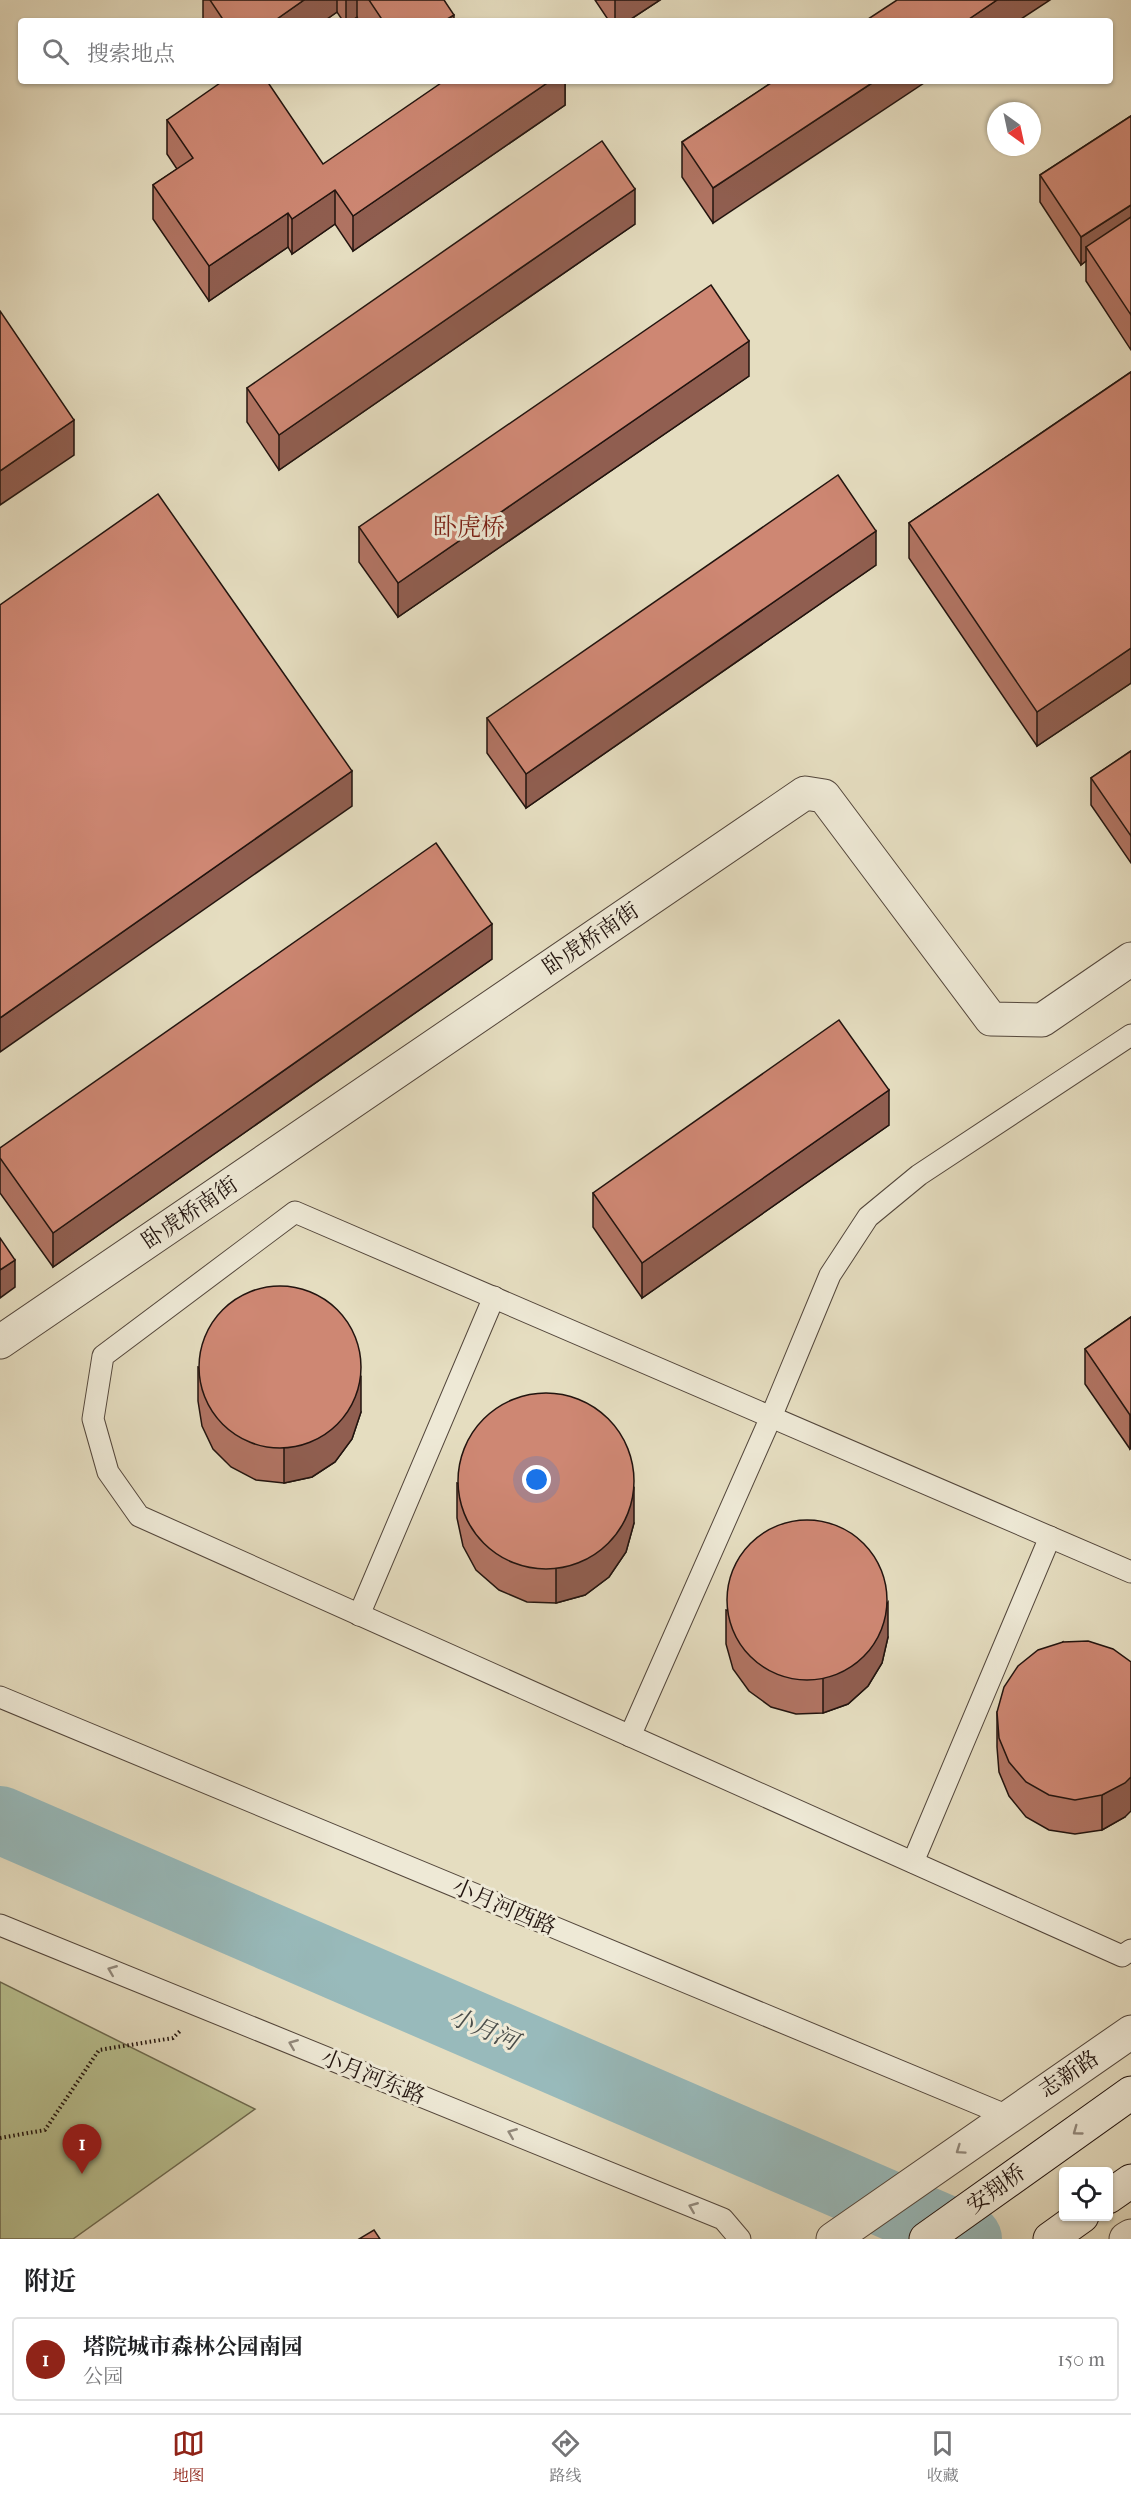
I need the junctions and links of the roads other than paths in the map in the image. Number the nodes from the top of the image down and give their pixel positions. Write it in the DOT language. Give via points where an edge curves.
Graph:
graph roads {
  1 [pos="1131,959"];
  2 [pos="1131,1035"];
  3 [pos="494,1297"];
  4 [pos="0,1342"];
  5 [pos="771,1417"];
  6 [pos="1050,1537"];
  7 [pos="1131,1572"];
  8 [pos="359,1615"];
  9 [pos="0,1697"];
  10 [pos="630,1736"];
  11 [pos="913,1862"];
  12 [pos="0,1925"];
  13 [pos="1131,1950"];
  14 [pos="1131,2032"];
  15 [pos="1129,2093"];
  16 [pos="1008,2116"];
  17 [pos="1131,2181"];
  18 [pos="1113,2194"];
  19 [pos="1076,2221"];
  20 [pos="1131,2236"];
  21 [pos="740,2239"];
  22 [pos="833,2239"];
  23 [pos="926,2239"];
  24 [pos="1050,2239"];
  25 [pos="1126,2239"];
  1 -- 4 [label="street, 卧虎桥南街" via="1042,1020 991,1019 824,796 805,793"];
  2 -- 5 [label="lane" via="919,1175 868,1217 830,1275"];
  3 -- 5 [label="lane"];
  3 -- 8 [label="lane"];
  3 -- 8 [label="lane" via="295,1212 103,1356 93,1419 108,1472 139,1516"];
  5 -- 6 [label="lane"];
  5 -- 10 [label="lane"];
  6 -- 7 [label="lane"];
  6 -- 11 [label="lane"];
  8 -- 10 [label="lane"];
  9 -- 16 [label="lane, 小月河西路"];
  10 -- 11 [label="lane"];
  11 -- 13 [label="lane" via="1122,1956"];
  21 -- 12 [label="lane, 小月河东路, one-way" via="723,2219"];
  14 -- 16 [label="street, 志新路"];
  15 -- 23 [label="street, 安翔桥, one-way"];
  16 -- 22 [label="street, 志新路, one-way"];
  17 -- 18 [label="street"];
  19 -- 24 [label="street"];
  20 -- 25 [label="street"];
}
